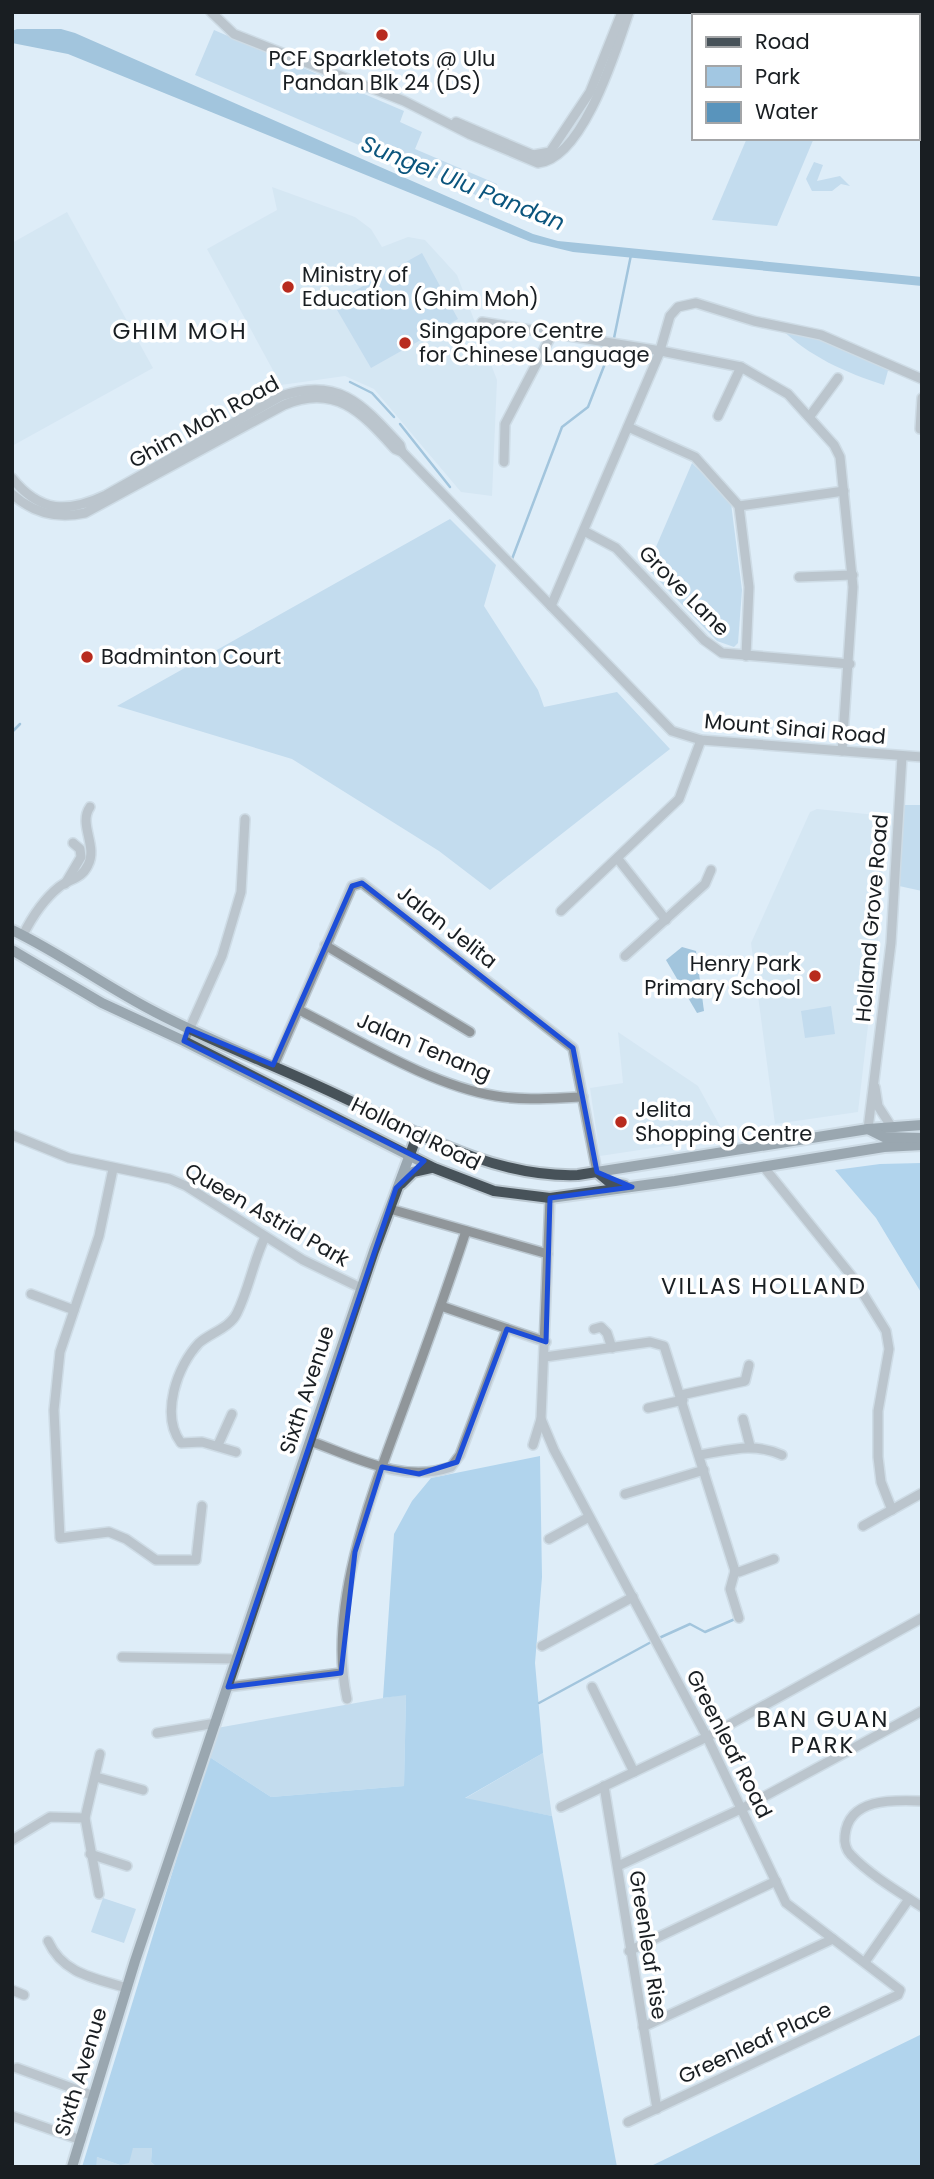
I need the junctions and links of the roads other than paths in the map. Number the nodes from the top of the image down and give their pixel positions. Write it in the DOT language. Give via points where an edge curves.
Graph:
graph roads {
  1 [pos="211,12"];
  2 [pos="622,12"];
  3 [pos="629,12"];
  4 [pos="585,109"];
  5 [pos="482,322"];
  6 [pos="552,334"];
  7 [pos="660,351"];
  8 [pos="741,367"];
  9 [pos="838,379"];
  10 [pos="922,379"];
  11 [pos="922,398"];
  12 [pos="718,416"];
  13 [pos="810,416"];
  14 [pos="628,427"];
  15 [pos="920,429"];
  16 [pos="504,462"];
  17 [pos="12,478"];
  18 [pos="844,491"];
  19 [pos="12,494"];
  20 [pos="739,506"];
  21 [pos="70,512"];
  22 [pos="584,531"];
  23 [pos="853,575"];
  24 [pos="800,577"];
  25 [pos="551,606"];
  26 [pos="746,656"];
  27 [pos="850,664"];
  28 [pos="701,740"];
  29 [pos="842,751"];
  30 [pos="902,756"];
  31 [pos="922,757"];
  32 [pos="90,807"];
  33 [pos="245,819"];
  34 [pos="74,843"];
  35 [pos="618,859"];
  36 [pos="711,870"];
  37 [pos="65,884"];
  38 [pos="561,911"];
  39 [pos="666,920"];
  40 [pos="18,932"];
  41 [pos="325,945"];
  42 [pos="12,950"];
  43 [pos="625,956"];
  44 [pos="299,1010"];
  45 [pos="188,1029"];
  46 [pos="470,1032"];
  47 [pos="184,1041"];
  48 [pos="274,1065"];
  49 [pos="874,1082"];
  50 [pos="583,1097"];
  51 [pos="922,1125"];
  52 [pos="891,1126"];
  53 [pos="868,1129"];
  54 [pos="418,1133"];
  55 [pos="12,1135"];
  56 [pos="922,1138"];
  57 [pos="922,1145"];
  58 [pos="410,1154"];
  59 [pos="763,1166"];
  60 [pos="434,1168"];
  61 [pos="113,1170"];
  62 [pos="597,1172"];
  63 [pos="632,1187"];
  64 [pos="396,1188"];
  65 [pos="550,1198"];
  66 [pos="390,1209"];
  67 [pos="466,1231"];
  68 [pos="265,1237"];
  69 [pos="548,1254"];
  70 [pos="362,1288"];
  71 [pos="31,1294"];
  72 [pos="441,1306"];
  73 [pos="74,1310"];
  74 [pos="507,1329"];
  75 [pos="594,1329"];
  76 [pos="546,1342"];
  77 [pos="612,1348"];
  78 [pos="545,1357"];
  79 [pos="749,1365"];
  80 [pos="682,1398"];
  81 [pos="649,1408"];
  82 [pos="232,1413"];
  83 [pos="541,1419"];
  84 [pos="743,1419"];
  85 [pos="310,1441"];
  86 [pos="533,1444"];
  87 [pos="218,1445"];
  88 [pos="750,1446"];
  89 [pos="236,1452"];
  90 [pos="700,1455"];
  91 [pos="782,1455"];
  92 [pos="382,1467"];
  93 [pos="704,1470"];
  94 [pos="922,1493"];
  95 [pos="625,1494"];
  96 [pos="202,1506"];
  97 [pos="892,1510"];
  98 [pos="589,1517"];
  99 [pos="863,1526"];
  100 [pos="549,1539"];
  101 [pos="774,1559"];
  102 [pos="735,1571"];
  103 [pos="634,1597"];
  104 [pos="738,1618"];
  105 [pos="922,1618"];
  106 [pos="542,1646"];
  107 [pos="122,1657"];
  108 [pos="236,1659"];
  109 [pos="341,1673"];
  110 [pos="228,1687"];
  111 [pos="592,1687"];
  112 [pos="347,1699"];
  113 [pos="922,1711"];
  114 [pos="216,1723"];
  115 [pos="158,1733"];
  116 [pos="707,1737"];
  117 [pos="100,1754"];
  118 [pos="634,1772"];
  119 [pos="96,1777"];
  120 [pos="604,1786"];
  121 [pos="144,1790"];
  122 [pos="922,1801"];
  123 [pos="561,1807"];
  124 [pos="743,1808"];
  125 [pos="85,1818"];
  126 [pos="12,1840"];
  127 [pos="90,1854"];
  128 [pos="127,1866"];
  129 [pos="618,1866"];
  130 [pos="776,1881"];
  131 [pos="99,1894"];
  132 [pos="909,1899"];
  133 [pos="922,1907"];
  134 [pos="833,1940"];
  135 [pos="48,1941"];
  136 [pos="629,1951"];
  137 [pos="865,1962"];
  138 [pos="127,1987"];
  139 [pos="12,1990"];
  140 [pos="24,1995"];
  141 [pos="898,1995"];
  142 [pos="643,2026"];
  143 [pos="17,2068"];
  144 [pos="94,2096"];
  145 [pos="657,2109"];
  146 [pos="12,2116"];
  147 [pos="628,2122"];
  148 [pos="81,2140"];
  149 [pos="72,2167"];
  1 -- 4 [label="street" via="237,36 419,107 538,163 557,156"];
  2 -- 4 [label="street"];
  3 -- 4 [label="street" via="607,76"];
  5 -- 6 [label="street"];
  6 -- 7 [label="street"];
  6 -- 16 [label="street" via="505,424"];
  7 -- 8 [label="street"];
  7 -- 10 [label="street" via="670,316 678,307 696,303 739,318 821,335"];
  7 -- 14 [label="street"];
  8 -- 12 [label="street"];
  8 -- 13 [label="street" via="780,387"];
  9 -- 13 [label="street"];
  11 -- 15 [label="street"];
  13 -- 18 [label="street" via="837,450"];
  14 -- 20 [label="street" via="695,457"];
  14 -- 22 [label="street"];
  17 -- 21 [label="street" via="30,497"];
  18 -- 20 [label="street"];
  18 -- 23 [label="street"];
  19 -- 21 [label="street" via="45,514"];
  20 -- 26 [label="street" via="749,587"];
  21 -- 25 [label="street, Ghim Moh Road" via="281,396 324,390 355,400"];
  22 -- 25 [label="street"];
  22 -- 26 [label="street, Grove Lane" via="616,548 713,649"];
  23 -- 24 [label="street"];
  23 -- 27 [label="street"];
  25 -- 28 [label="street, Mount Sinai Road" via="672,731"];
  26 -- 27 [label="street, Grove Lane"];
  27 -- 29 [label="street"];
  28 -- 29 [label="street, Mount Sinai Road"];
  28 -- 35 [label="street" via="679,799"];
  29 -- 30 [label="street, Mount Sinai Road"];
  30 -- 31 [label="street, Mount Sinai Road"];
  30 -- 49 [label="street, Holland Grove Road" via="891,943"];
  32 -- 37 [label="street" via="86,818 91,858 79,878"];
  33 -- 45 [label="street" via="241,892 222,956"];
  34 -- 37 [label="street" via="80,857"];
  35 -- 38 [label="street"];
  35 -- 39 [label="street"];
  36 -- 39 [label="street" via="705,884"];
  37 -- 40 [label="street"];
  39 -- 43 [label="street"];
  40 -- 45 [label="main road, Holland Road"];
  41 -- 44 [label="street, Jalan Jelita"];
  41 -- 46 [label="street"];
  41 -- 50 [label="street, Jalan Jelita" via="352,886 362,883 568,1042"];
  42 -- 47 [label="main road, Holland Road" via="102,1003"];
  44 -- 48 [label="street, Jalan Jelita"];
  44 -- 50 [label="street, Jalan Tenang" via="465,1088 522,1099"];
  45 -- 47 [label="street"];
  45 -- 48 [label="main road, Holland Road"];
  47 -- 58 [label="main road, Holland Road"];
  48 -- 54 [label="main road, Holland Road"];
  49 -- 52 [label="street, Holland Grove Road" via="878,1107"];
  49 -- 53 [label="street, Holland Grove Road"];
  50 -- 62 [label="street, Jalan Jelita"];
  51 -- 52 [label="main road, Holland Road"];
  52 -- 53 [label="main road, Holland Road"];
  53 -- 56 [label="main road" via="884,1137"];
  53 -- 62 [label="main road, Holland Road"];
  54 -- 58 [label="main road, Sixth Avenue"];
  54 -- 62 [label="main road, Holland Road" via="530,1173"];
  55 -- 61 [label="street, Queen Astrid Park"];
  57 -- 59 [label="main road, Holland Road"];
  58 -- 60 [label="main road, Holland Road"];
  58 -- 64 [label="main road, Sixth Avenue"];
  59 -- 63 [label="main road, Holland Road"];
  59 -- 97 [label="street" via="854,1279 886,1331 889,1349 878,1411 878,1457"];
  60 -- 64 [label="main road" via="412,1172"];
  60 -- 65 [label="main road, Holland Road" via="494,1191"];
  61 -- 68 [label="street, Queen Astrid Park" via="186,1186"];
  61 -- 73 [label="street" via="99,1236"];
  62 -- 63 [label="main road" via="609,1182"];
  63 -- 65 [label="main road, Holland Road"];
  64 -- 66 [label="main road, Sixth Avenue"];
  65 -- 69 [label="street"];
  66 -- 67 [label="street"];
  66 -- 70 [label="main road, Sixth Avenue"];
  67 -- 69 [label="street"];
  67 -- 72 [label="street"];
  68 -- 70 [label="street, Queen Astrid Park"];
  68 -- 87 [label="street" via="236,1315 200,1342 185,1361 171,1408 181,1443"];
  69 -- 76 [label="street"];
  70 -- 85 [label="main road, Sixth Avenue"];
  71 -- 73 [label="street"];
  72 -- 74 [label="street"];
  72 -- 92 [label="street"];
  73 -- 96 [label="street" via="60,1352 54,1410 61,1538 109,1532 156,1560 196,1560"];
  74 -- 76 [label="street"];
  74 -- 92 [label="street" via="457,1462 419,1474"];
  75 -- 77 [label="street" via="607,1332"];
  76 -- 78 [label="street"];
  77 -- 78 [label="street"];
  77 -- 80 [label="street" via="660,1344 669,1355"];
  78 -- 83 [label="street"];
  79 -- 80 [label="street" via="745,1381"];
  80 -- 81 [label="street"];
  80 -- 90 [label="street"];
  82 -- 87 [label="street"];
  83 -- 86 [label="street"];
  83 -- 98 [label="street, Greenleaf Road"];
  84 -- 88 [label="street"];
  85 -- 92 [label="street"];
  85 -- 108 [label="main road, Sixth Avenue"];
  87 -- 89 [label="street"];
  88 -- 90 [label="street"];
  88 -- 91 [label="street"];
  90 -- 93 [label="street"];
  92 -- 109 [label="street" via="355,1552"];
  93 -- 95 [label="street"];
  93 -- 102 [label="street"];
  94 -- 97 [label="street"];
  97 -- 99 [label="street"];
  98 -- 100 [label="street"];
  98 -- 103 [label="street, Greenleaf Road"];
  101 -- 102 [label="street"];
  102 -- 104 [label="street" via="730,1589"];
  103 -- 106 [label="street"];
  103 -- 116 [label="street, Greenleaf Road"];
  105 -- 116 [label="street"];
  107 -- 108 [label="street"];
  108 -- 110 [label="main road, Sixth Avenue"];
  109 -- 110 [label="street"];
  109 -- 112 [label="street"];
  110 -- 114 [label="main road, Sixth Avenue"];
  111 -- 118 [label="street"];
  113 -- 124 [label="street"];
  114 -- 115 [label="street"];
  114 -- 138 [label="main road, Sixth Avenue"];
  116 -- 118 [label="street"];
  116 -- 124 [label="street, Greenleaf Road"];
  117 -- 119 [label="street"];
  118 -- 120 [label="street"];
  119 -- 121 [label="street"];
  119 -- 125 [label="street"];
  120 -- 123 [label="street"];
  120 -- 129 [label="street, Greenleaf Rise"];
  122 -- 132 [label="street" via="889,1800 865,1807 852,1817 845,1838 850,1854"];
  124 -- 129 [label="street"];
  124 -- 130 [label="street, Greenleaf Road"];
  125 -- 126 [label="street" via="50,1817"];
  125 -- 127 [label="street"];
  127 -- 128 [label="street"];
  127 -- 131 [label="street"];
  129 -- 136 [label="street, Greenleaf Rise"];
  130 -- 134 [label="street, Greenleaf Road" via="791,1908"];
  130 -- 136 [label="street"];
  132 -- 133 [label="street"];
  132 -- 137 [label="street"];
  134 -- 137 [label="street, Greenleaf Road"];
  134 -- 142 [label="street"];
  135 -- 138 [label="street, Sixth Avenue" via="55,1956 76,1972"];
  136 -- 142 [label="street, Greenleaf Rise"];
  137 -- 141 [label="street, Greenleaf Road" via="898,1986"];
  138 -- 144 [label="main road, Sixth Avenue"];
  139 -- 140 [label="street"];
  141 -- 145 [label="street, Greenleaf Place"];
  142 -- 145 [label="street, Greenleaf Rise"];
  143 -- 144 [label="street"];
  144 -- 148 [label="main road, Sixth Avenue"];
  145 -- 147 [label="street, Greenleaf Place"];
  146 -- 148 [label="street"];
  148 -- 149 [label="main road, Sixth Avenue"];
}
